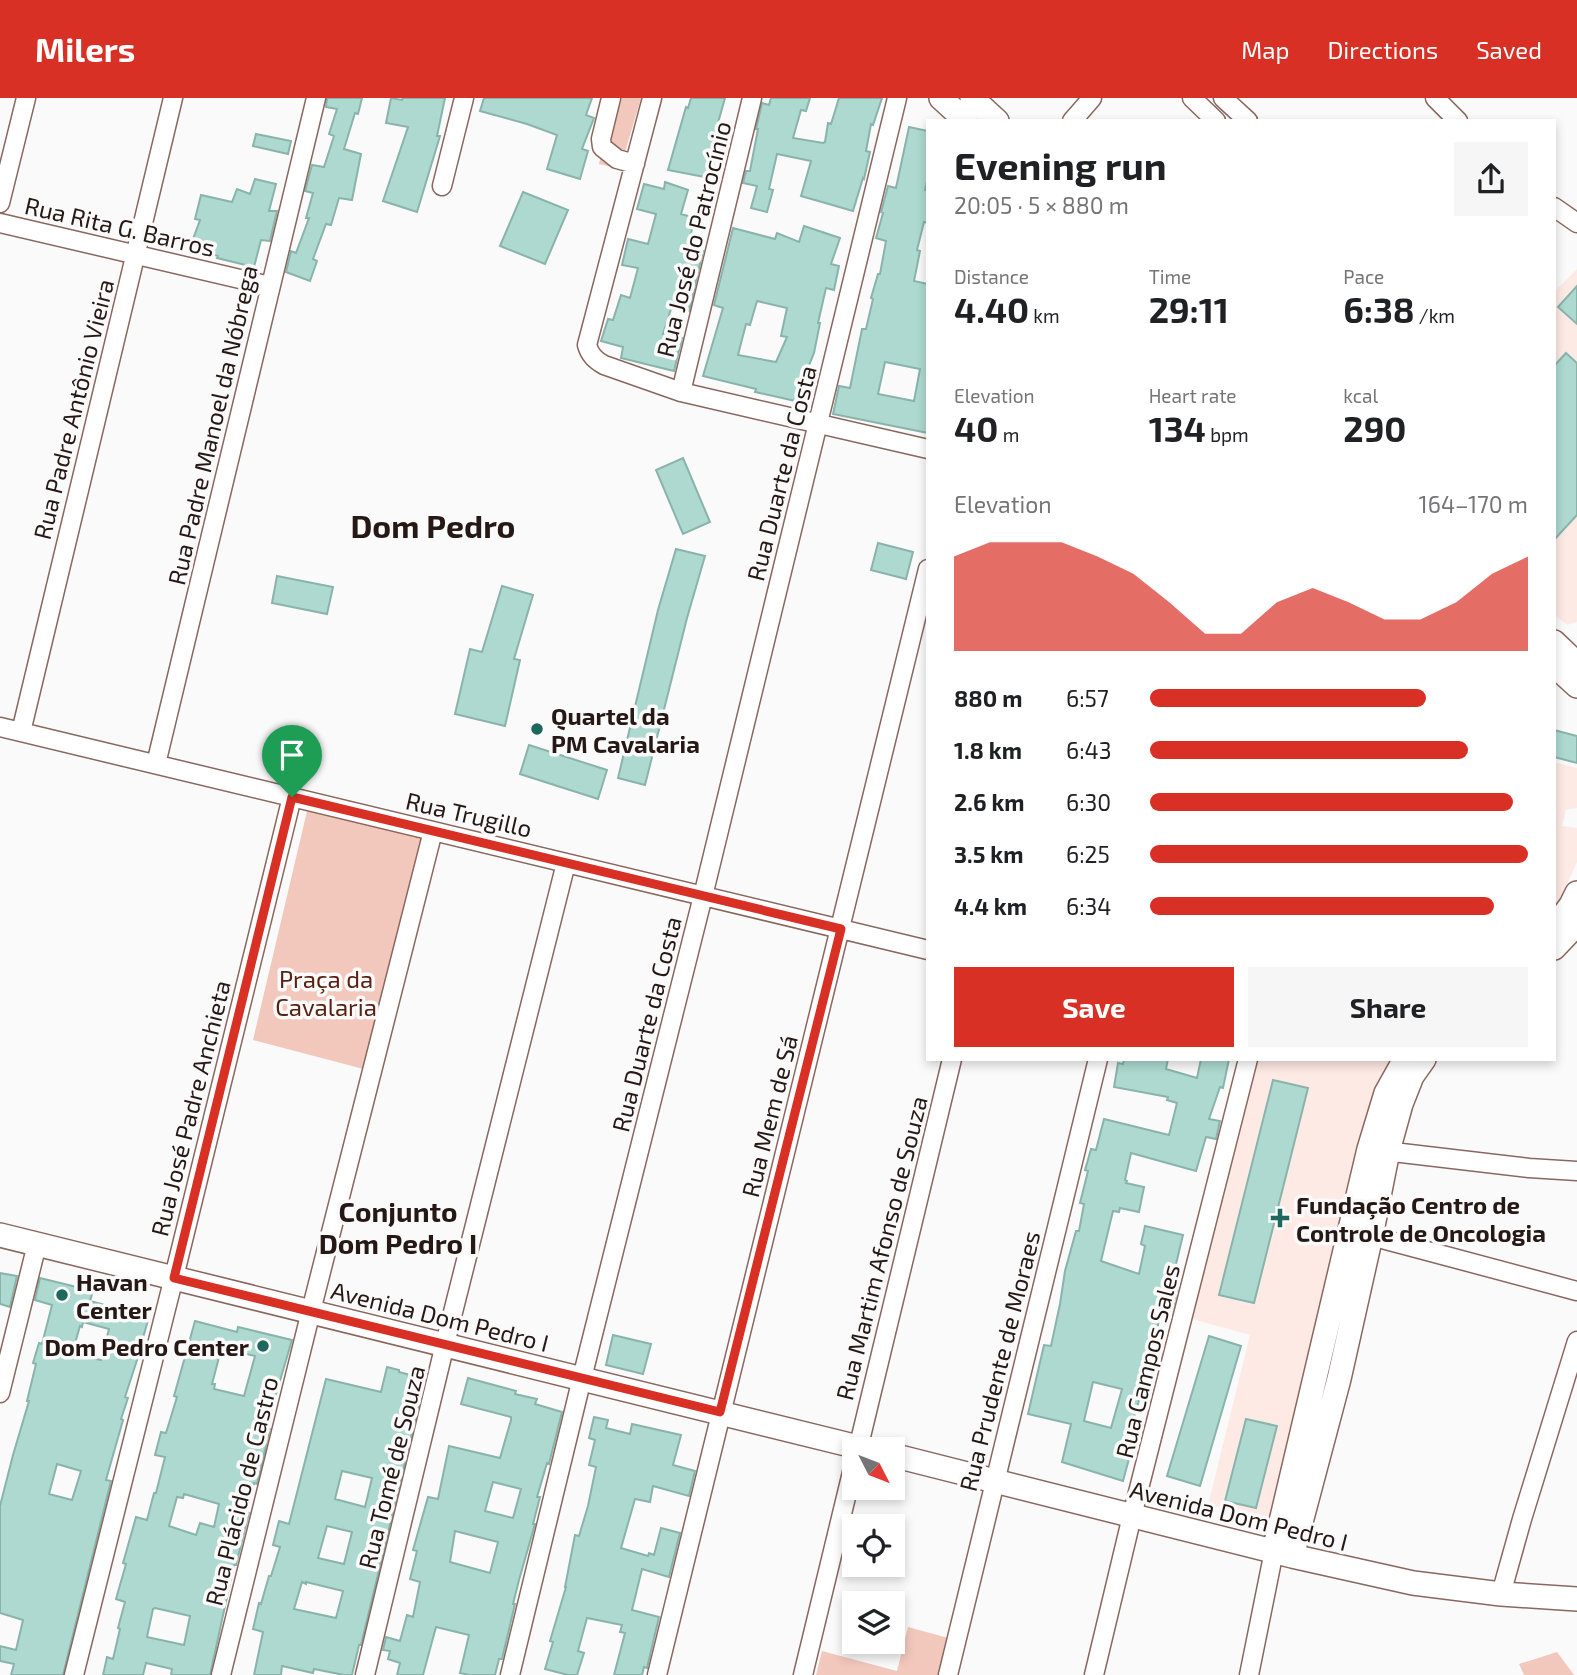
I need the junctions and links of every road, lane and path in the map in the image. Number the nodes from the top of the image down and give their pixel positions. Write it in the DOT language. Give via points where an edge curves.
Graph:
graph roads {
  1 [pos="26,98"];
  2 [pos="173,98"];
  3 [pos="316,98"];
  4 [pos="464,98"];
  5 [pos="611,98"];
  6 [pos="652,98"];
  7 [pos="752,98"];
  8 [pos="897,98"];
  9 [pos="941,98"];
  10 [pos="972,98"];
  11 [pos="1092,98"];
  12 [pos="1192,98"];
  13 [pos="1223,98"];
  14 [pos="1435,98"];
  15 [pos="964,119"];
  16 [pos="995,119"];
  17 [pos="1074,119"];
  18 [pos="1214,119"];
  19 [pos="1246,119"];
  20 [pos="1456,119"];
  21 [pos="635,164"];
  22 [pos="442,186"];
  23 [pos="0,203"];
  24 [pos="1556,208"];
  25 [pos="0,223"];
  26 [pos="1577,223"];
  27 [pos="135,255"];
  28 [pos="270,286"];
  29 [pos="681,392"];
  30 [pos="819,425"];
  31 [pos="926,449"];
  32 [pos="926,577"];
  33 [pos="1556,644"];
  34 [pos="1577,664"];
  35 [pos="1556,667"];
  36 [pos="1577,686"];
  37 [pos="0,727"];
  38 [pos="21,732"];
  39 [pos="156,764"];
  40 [pos="292,797"];
  41 [pos="433,831"];
  42 [pos="566,863"];
  43 [pos="1577,892"];
  44 [pos="703,896"];
  45 [pos="1577,924"];
  46 [pos="1556,925"];
  47 [pos="841,929"];
  48 [pos="1556,946"];
  49 [pos="926,950"];
  50 [pos="952,1061"];
  51 [pos="1098,1061"];
  52 [pos="1247,1061"];
  53 [pos="1410,1066"];
  54 [pos="1379,1150"];
  55 [pos="1577,1171"];
  56 [pos="0,1235"];
  57 [pos="1371,1236"];
  58 [pos="37,1244"];
  59 [pos="174,1278"];
  60 [pos="1577,1291"];
  61 [pos="311,1311"];
  62 [pos="1577,1341"];
  63 [pos="445,1344"];
  64 [pos="1573,1367"];
  65 [pos="582,1378"];
  66 [pos="0,1392"];
  67 [pos="720,1412"];
  68 [pos="863,1437"];
  69 [pos="842,1447"];
  70 [pos="905,1458"];
  71 [pos="996,1482"];
  72 [pos="847,1500"];
  73 [pos="1132,1516"];
  74 [pos="1283,1554"];
  75 [pos="1501,1594"];
  76 [pos="1577,1599"];
  77 [pos="74,1675"];
  78 [pos="221,1675"];
  79 [pos="365,1675"];
  80 [pos="510,1675"];
  81 [pos="657,1675"];
  82 [pos="803,1675"];
  83 [pos="948,1675"];
  84 [pos="1094,1675"];
  85 [pos="1249,1675"];
  1 -- 23 [label="street"];
  2 -- 27 [label="street, Rua Padre Antônio Vieira"];
  3 -- 28 [label="street, Rua Padre Manoel da Nóbrega"];
  4 -- 22 [label="street"];
  5 -- 21 [label="street" via="602,147 617,159"];
  6 -- 21 [label="street"];
  7 -- 29 [label="street, Rua José do Patrocínio"];
  8 -- 30 [label="street, Rua Duarte da Costa"];
  9 -- 15 [label="street"];
  10 -- 16 [label="street"];
  11 -- 17 [label="street"];
  12 -- 18 [label="street"];
  13 -- 19 [label="street"];
  14 -- 20 [label="street"];
  21 -- 29 [label="street" via="587,345 604,365"];
  24 -- 26 [label="street"];
  25 -- 27 [label="street, Rua Rita G. Barros"];
  27 -- 28 [label="street, Rua Rita G. Barros"];
  27 -- 38 [label="street, Rua Padre Antônio Vieira"];
  28 -- 39 [label="street, Rua Padre Manoel da Nóbrega"];
  29 -- 30 [label="street"];
  30 -- 31 [label="street"];
  30 -- 44 [label="street, Rua Duarte da Costa"];
  32 -- 47 [label="street, Rua Mem de Sá"];
  33 -- 34 [label="street"];
  35 -- 36 [label="street"];
  37 -- 38 [label="street, Rua Trugillo"];
  38 -- 39 [label="street, Rua Trugillo"];
  39 -- 40 [label="street, Rua Trugillo"];
  40 -- 41 [label="street, Rua Trugillo"];
  40 -- 59 [label="street, Rua José Padre Anchieta"];
  41 -- 42 [label="street, Rua Trugillo"];
  41 -- 61 [label="street, Rua Plácido de Castro"];
  42 -- 44 [label="street, Rua Trugillo"];
  42 -- 63 [label="street, Rua Tomé de Souza"];
  43 -- 46 [label="street"];
  44 -- 47 [label="street, Rua Trugillo"];
  44 -- 65 [label="street, Rua Duarte da Costa"];
  45 -- 48 [label="street"];
  47 -- 49 [label="street, Rua Trugillo"];
  47 -- 67 [label="street, Rua Mem de Sá"];
  50 -- 68 [label="street, Rua Martim Afonso de Souza"];
  51 -- 71 [label="street, Rua Prudente de Moraes"];
  52 -- 73 [label="street, Rua Campos Sales"];
  53 -- 54 [label="street" via="1383,1100"];
  54 -- 55 [label="street"];
  54 -- 57 [label="street"];
  54 -- 74 [label="street"];
  56 -- 58 [label="street, Avenida Dom Pedro I"];
  57 -- 60 [label="street"];
  57 -- 74 [label="street" via="1339,1380"];
  58 -- 59 [label="street, Avenida Dom Pedro I"];
  58 -- 66 [label="street"];
  59 -- 61 [label="street, Avenida Dom Pedro I"];
  59 -- 77 [label="street, Rua José Padre Anchieta"];
  61 -- 63 [label="street, Avenida Dom Pedro I"];
  61 -- 78 [label="street, Rua Plácido de Castro"];
  62 -- 64 [label="street"];
  63 -- 65 [label="street, Avenida Dom Pedro I"];
  63 -- 79 [label="street, Rua Tomé de Souza"];
  64 -- 75 [label="street"];
  65 -- 67 [label="street, Avenida Dom Pedro I"];
  65 -- 80 [label="street, Rua Duarte da Costa"];
  67 -- 69 [label="street, Avenida Dom Pedro I"];
  67 -- 81 [label="street, Rua Mem de Sá"];
  70 -- 71 [label="street, Avenida Dom Pedro I"];
  71 -- 73 [label="street, Avenida Dom Pedro I"];
  71 -- 83 [label="street, Rua Prudente de Moraes"];
  72 -- 82 [label="street, Rua Martim Afonso de Souza"];
  73 -- 74 [label="street, Avenida Dom Pedro I"];
  73 -- 84 [label="street, Rua Campos Sales"];
  74 -- 75 [label="street, Avenida Dom Pedro I" via="1413,1583"];
  74 -- 85 [label="street"];
  75 -- 76 [label="street, Avenida Dom Pedro I"];
}
